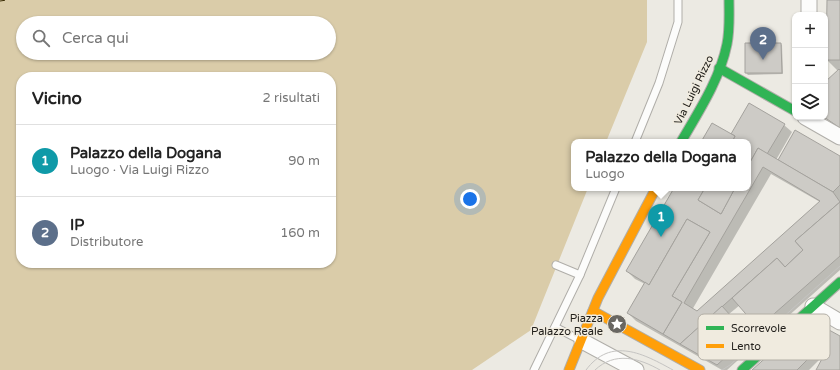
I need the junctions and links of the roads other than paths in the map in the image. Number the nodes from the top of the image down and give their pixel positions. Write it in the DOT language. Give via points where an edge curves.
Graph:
graph roads {
  1 [pos="678,0"];
  2 [pos="729,0"];
  3 [pos="809,0"];
  4 [pos="809,12"];
  5 [pos="720,68"];
  6 [pos="792,110"];
  7 [pos="810,120"];
  8 [pos="840,137"];
  9 [pos="636,139"];
  10 [pos="683,139"];
  11 [pos="615,191"];
  12 [pos="654,191"];
  13 [pos="556,265"];
  14 [pos="580,275"];
  15 [pos="840,282"];
  16 [pos="813,306"];
  17 [pos="593,311"];
  18 [pos="804,314"];
  19 [pos="826,314"];
  20 [pos="830,316"];
  21 [pos="840,322"];
  22 [pos="555,327"];
  23 [pos="582,341"];
  24 [pos="753,360"];
  25 [pos="534,370"];
  26 [pos="569,370"];
  27 [pos="636,370"];
  28 [pos="700,370"];
  29 [pos="742,370"];
  1 -- 9 [label="lane" via="678,22 659,83"];
  2 -- 5 [label="main road, Via Luigi Rizzo" via="727,43"];
  3 -- 4 [label="street"];
  5 -- 6 [label="main road"];
  5 -- 10 [label="main road, Via Luigi Rizzo"];
  7 -- 8 [label="street"];
  11 -- 14 [label="lane"];
  12 -- 17 [label="main road"];
  13 -- 14 [label="lane"];
  14 -- 22 [label="lane"];
  15 -- 16 [label="main road"];
  16 -- 18 [label="main road"];
  16 -- 19 [label="street"];
  17 -- 23 [label="main road"];
  17 -- 28 [label="main road"];
  20 -- 21 [label="street"];
  22 -- 23 [label="lane"];
  22 -- 25 [label="lane"];
  23 -- 26 [label="main road"];
  23 -- 27 [label="street"];
  24 -- 29 [label="main road"];
}
